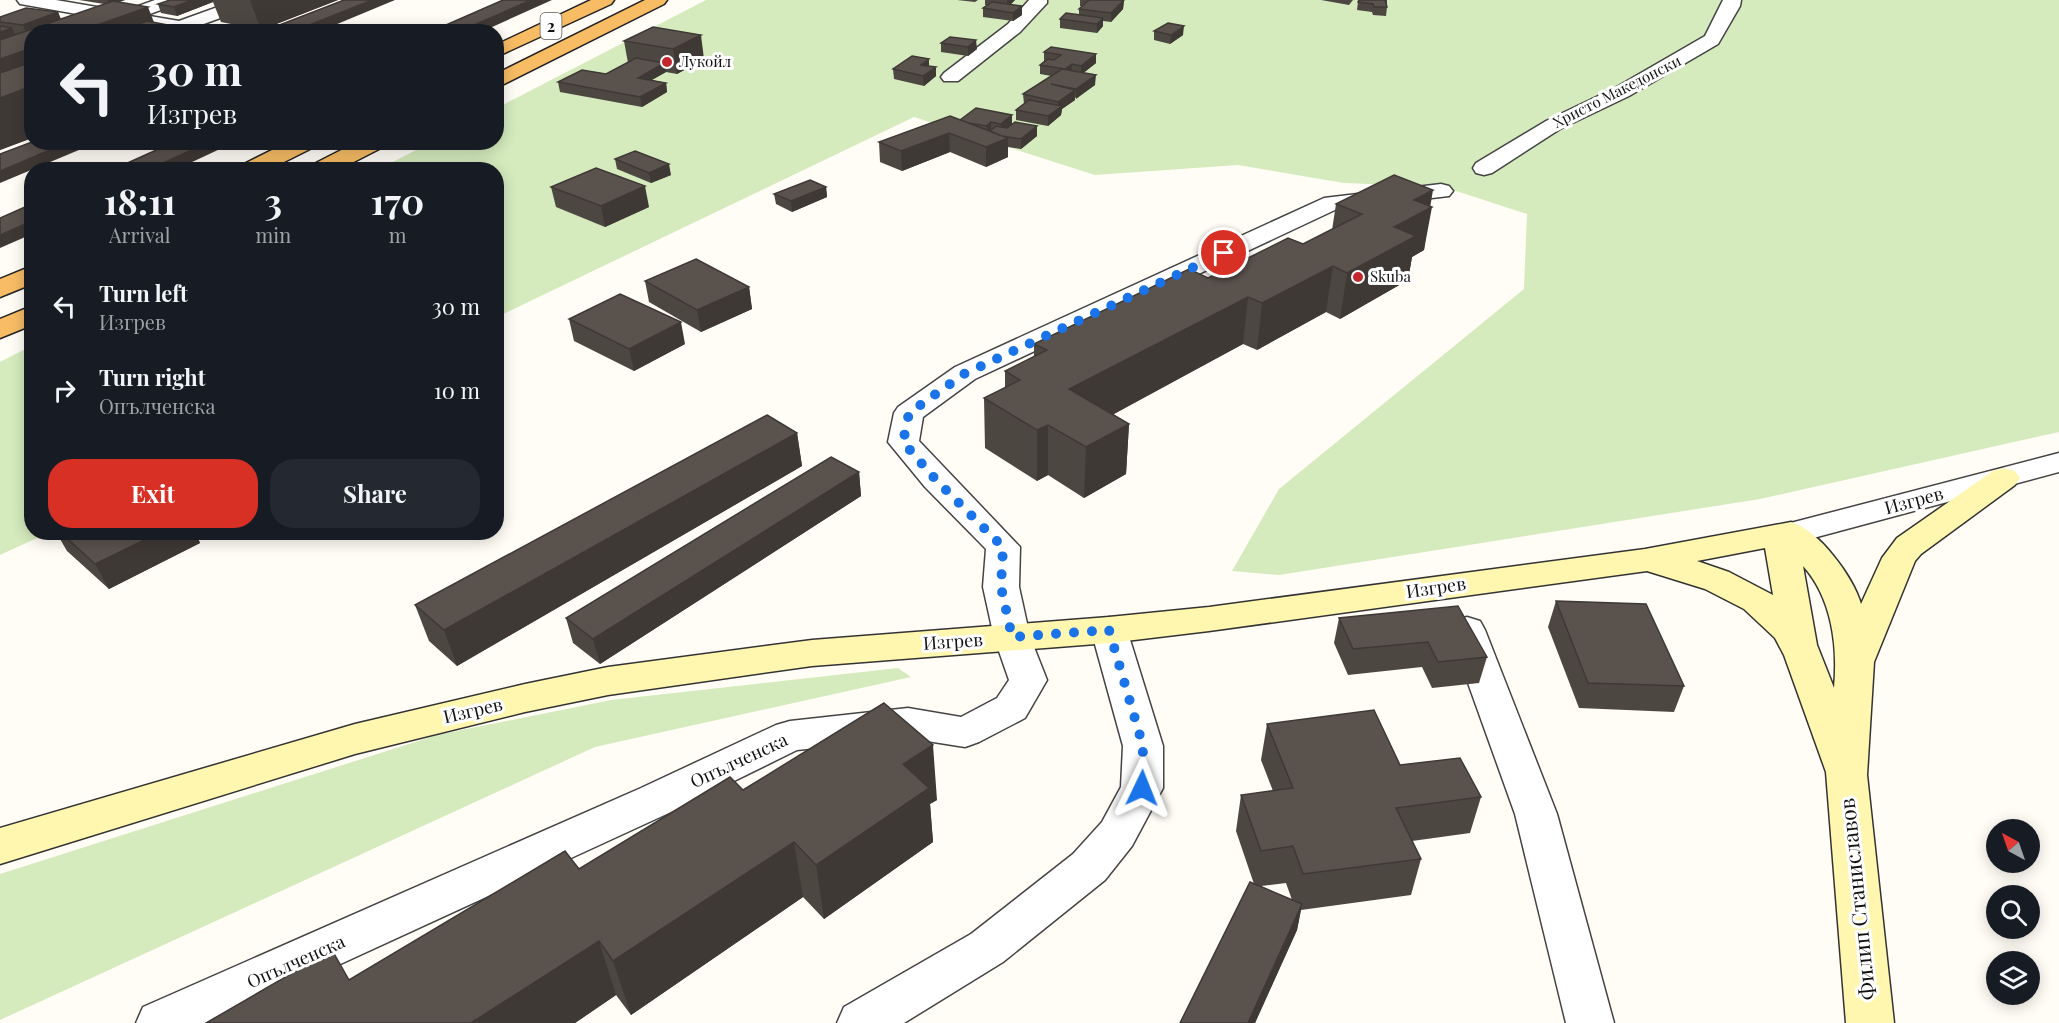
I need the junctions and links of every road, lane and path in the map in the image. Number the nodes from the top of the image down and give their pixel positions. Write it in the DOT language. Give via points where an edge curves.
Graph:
graph roads {
  1 [pos="26,0"];
  2 [pos="171,0"];
  3 [pos="253,0"];
  4 [pos="605,0"];
  5 [pos="658,0"];
  6 [pos="1038,0"];
  7 [pos="1732,0"];
  8 [pos="124,17"];
  9 [pos="105,24"];
  10 [pos="159,24"];
  11 [pos="196,24"];
  12 [pos="504,48"];
  13 [pos="951,77"];
  14 [pos="504,78"];
  15 [pos="290,150"];
  16 [pos="359,150"];
  17 [pos="266,162"];
  18 [pos="336,162"];
  19 [pos="1484,168"];
  20 [pos="1441,191"];
  21 [pos="24,278"];
  22 [pos="0,289"];
  23 [pos="24,318"];
  24 [pos="0,330"];
  25 [pos="2059,462"];
  26 [pos="2004,478"];
  27 [pos="1785,535"];
  28 [pos="1645,560"];
  29 [pos="1462,617"];
  30 [pos="1109,630"];
  31 [pos="1012,637"];
  32 [pos="1799,646"];
  33 [pos="1855,662"];
  34 [pos="1845,775"];
  35 [pos="0,846"];
  36 [pos="160,1023"];
  37 [pos="861,1023"];
  38 [pos="1590,1023"];
  39 [pos="1870,1023"];
  1 -- 8 [label="street"];
  2 -- 8 [label="street"];
  3 -- 11 [label="street"];
  4 -- 12 [label="highway, 2"];
  5 -- 14 [label="highway, 2"];
  6 -- 13 [label="street" via="1014,28"];
  7 -- 19 [label="street, Христо Македонски" via="1712,40 1622,92 1553,125"];
  8 -- 9 [label="street"];
  8 -- 10 [label="street"];
  15 -- 17 [label="highway"];
  16 -- 18 [label="highway"];
  20 -- 31 [label="street, Опълченска" via="1332,202 964,374 909,413 903,442 1003,547 1001,587"];
  21 -- 22 [label="highway"];
  23 -- 24 [label="highway"];
  25 -- 26 [label="street, Изгрев"];
  26 -- 27 [label="street, Изгрев"];
  26 -- 33 [label="main road" via="1909,546 1899,558"];
  27 -- 28 [label="main road, Изгрев"];
  27 -- 32 [label="main road"];
  27 -- 33 [label="main road, Филип Станиславов" via="1830,574 1847,616"];
  28 -- 30 [label="main road, Изгрев"];
  28 -- 32 [label="main road, Филип Станиславов" via="1706,575 1744,594 1771,613"];
  29 -- 38 [label="street" via="1536,814"];
  30 -- 31 [label="main road, Изгрев"];
  30 -- 37 [label="street" via="1143,746 1142,788 1117,834 1089,867 987,948"];
  31 -- 35 [label="main road, Изгрев" via="812,653 608,681 355,739"];
  31 -- 36 [label="street, Опълченска" via="1028,680 1011,708 964,732 908,723 790,736"];
  32 -- 34 [label="main road, Филип Станиславов"];
  33 -- 34 [label="main road, Филип Станиславов"];
  34 -- 39 [label="main road, Филип Станиславов"];
}
